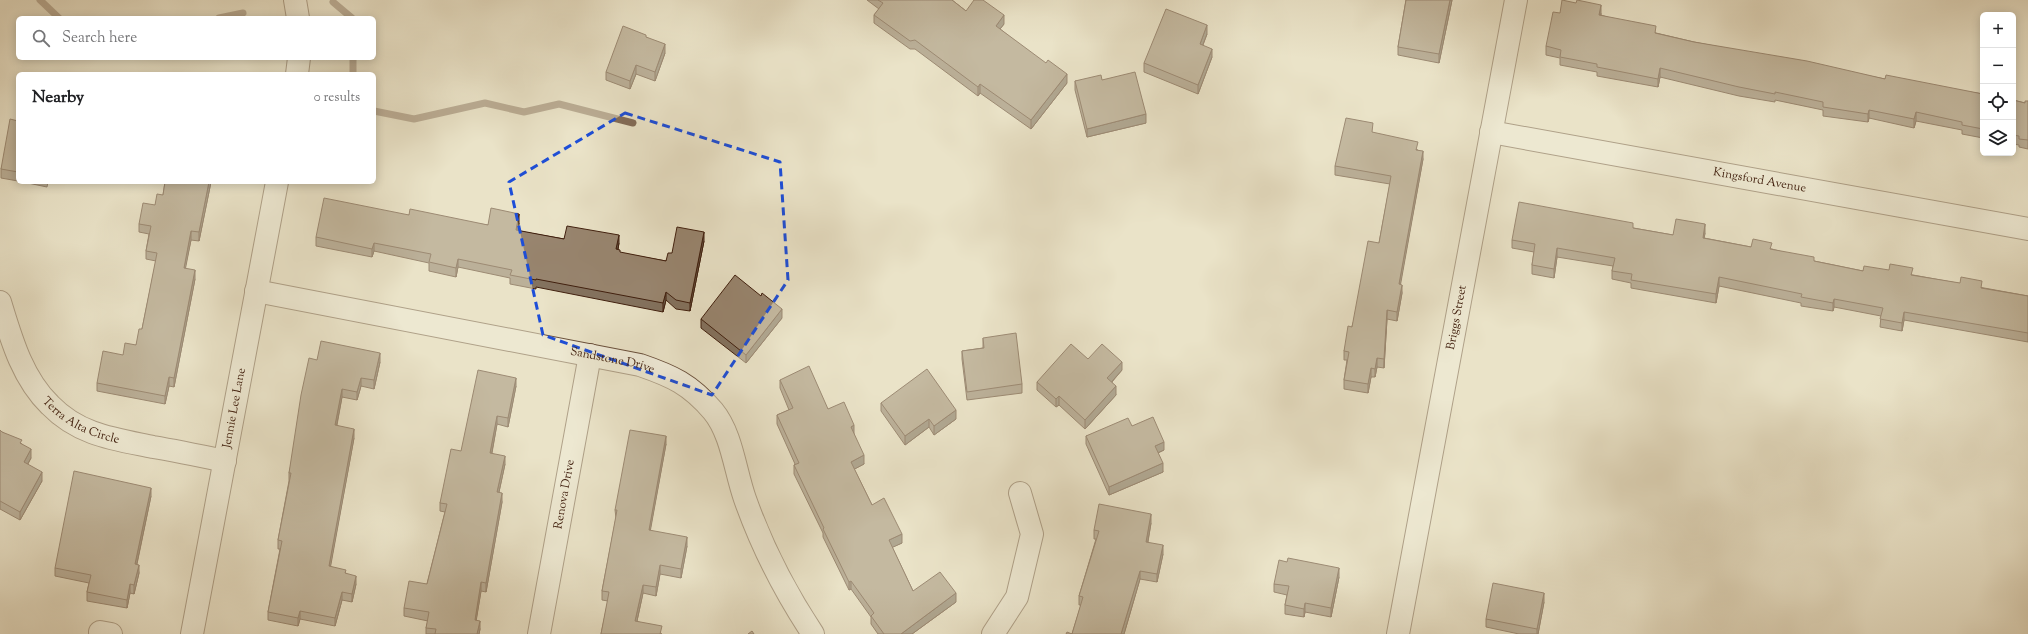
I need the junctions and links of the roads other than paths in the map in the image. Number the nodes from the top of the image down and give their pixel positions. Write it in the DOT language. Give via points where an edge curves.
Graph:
graph roads {
  1 [pos="295,0"];
  2 [pos="1516,0"];
  3 [pos="298,16"];
  4 [pos="299,60"];
  5 [pos="297,72"];
  6 [pos="1491,132"];
  7 [pos="277,184"];
  8 [pos="2028,229"];
  9 [pos="256,291"];
  10 [pos="0,302"];
  11 [pos="590,355"];
  12 [pos="225,461"];
  13 [pos="1020,493"];
  14 [pos="192,634"];
  15 [pos="539,634"];
  16 [pos="813,634"];
  17 [pos="993,634"];
  18 [pos="1398,634"];
  1 -- 3 [label="street"];
  2 -- 6 [label="street, Briggs Street"];
  4 -- 5 [label="street"];
  6 -- 8 [label="street, Kingsford Avenue"];
  6 -- 18 [label="street, Briggs Street"];
  7 -- 9 [label="street, Jennie Lee Lane"];
  9 -- 11 [label="street, Sandstone Drive"];
  9 -- 12 [label="street, Jennie Lee Lane"];
  10 -- 12 [label="street, Terra Alta Circle" via="11,339 27,374 49,405 72,424 100,437"];
  11 -- 15 [label="street, Renova Drive"];
  11 -- 16 [label="street, Sandstone Drive" via="640,365 671,376 693,389 714,412 725,435 745,499 762,541 779,578"];
  12 -- 14 [label="street, Jennie Lee Lane"];
  13 -- 17 [label="street" via="1032,534 1017,597"];
}
